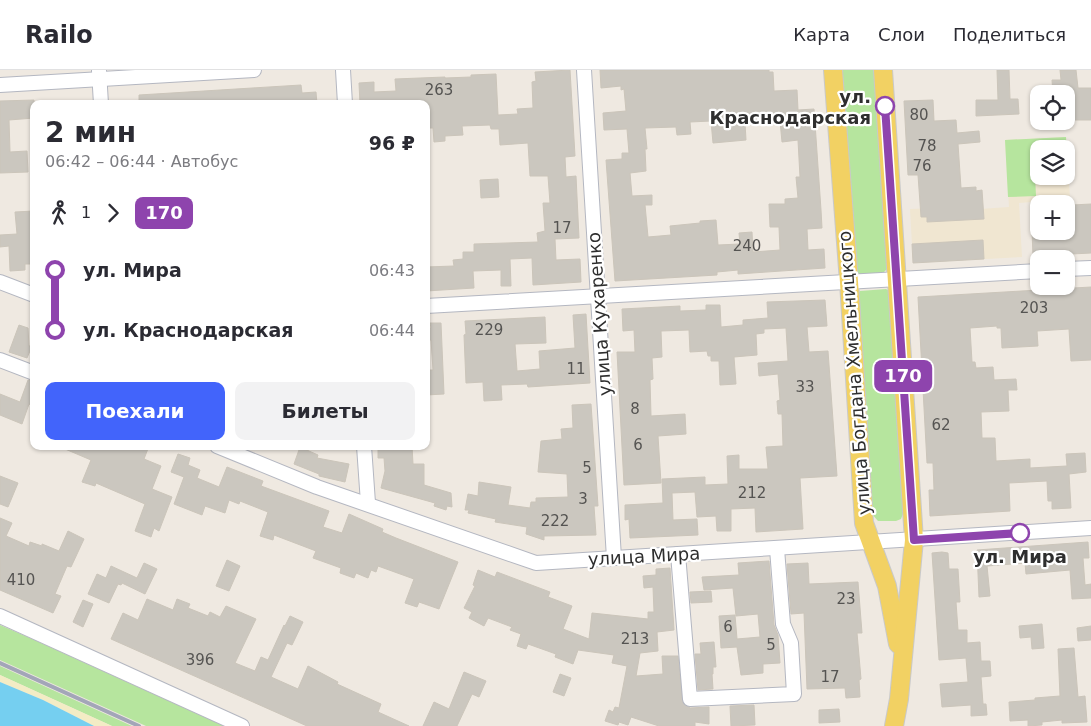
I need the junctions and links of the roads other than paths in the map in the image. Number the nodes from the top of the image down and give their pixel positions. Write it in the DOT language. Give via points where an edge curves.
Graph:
graph roads {
  1 [pos="254,70"];
  2 [pos="343,70"];
  3 [pos="584,70"];
  4 [pos="832,70"];
  5 [pos="883,70"];
  6 [pos="99,75"];
  7 [pos="0,85"];
  8 [pos="101,100"];
  9 [pos="345,100"];
  10 [pos="1091,268"];
  11 [pos="1075,269"];
  12 [pos="1030,272"];
  13 [pos="896,279"];
  14 [pos="0,282"];
  15 [pos="849,282"];
  16 [pos="30,293"];
  17 [pos="598,296"];
  18 [pos="430,306"];
  19 [pos="0,360"];
  20 [pos="30,371"];
  21 [pos="228,450"];
  22 [pos="364,450"];
  23 [pos="368,504"];
  24 [pos="1091,528"];
  25 [pos="914,540"];
  26 [pos="872,543"];
  27 [pos="777,548"];
  28 [pos="678,554"];
  29 [pos="614,558"];
  30 [pos="0,616"];
  31 [pos="902,672"];
  32 [pos="242,726"];
  33 [pos="894,726"];
  1 -- 6 [label="street"];
  2 -- 9 [label="street"];
  3 -- 17 [label="street, улица Кухаренко"];
  4 -- 15 [label="main road, улица Богдана Хмельницкого"];
  5 -- 13 [label="main road, улица Богдана Хмельницкого"];
  6 -- 7 [label="street"];
  6 -- 8 [label="street"];
  10 -- 11 [label="street"];
  12 -- 13 [label="street"];
  13 -- 15 [label="street"];
  13 -- 25 [label="main road, улица Богдана Хмельницкого"];
  14 -- 16 [label="street"];
  15 -- 17 [label="street"];
  15 -- 26 [label="main road, улица Богдана Хмельницкого" via="864,523"];
  17 -- 18 [label="street"];
  17 -- 29 [label="street, улица Кухаренко"];
  19 -- 20 [label="street"];
  21 -- 23 [label="street, улица Мира"];
  22 -- 23 [label="street"];
  23 -- 29 [label="street, улица Мира" via="536,563"];
  24 -- 25 [label="street, улица Мира"];
  25 -- 26 [label="street, улица Мира"];
  25 -- 31 [label="main road, улица Богдана Хмельницкого"];
  26 -- 27 [label="street, улица Мира"];
  26 -- 31 [label="main road, улица Богдана Хмельницкого" via="890,601"];
  27 -- 28 [label="street, улица Мира"];
  27 -- 28 [label="street" via="783,624 791,643 794,694 690,700"];
  28 -- 29 [label="street, улица Мира"];
  30 -- 32 [label="street"];
  31 -- 33 [label="main road, улица Богдана Хмельницкого"];
}
